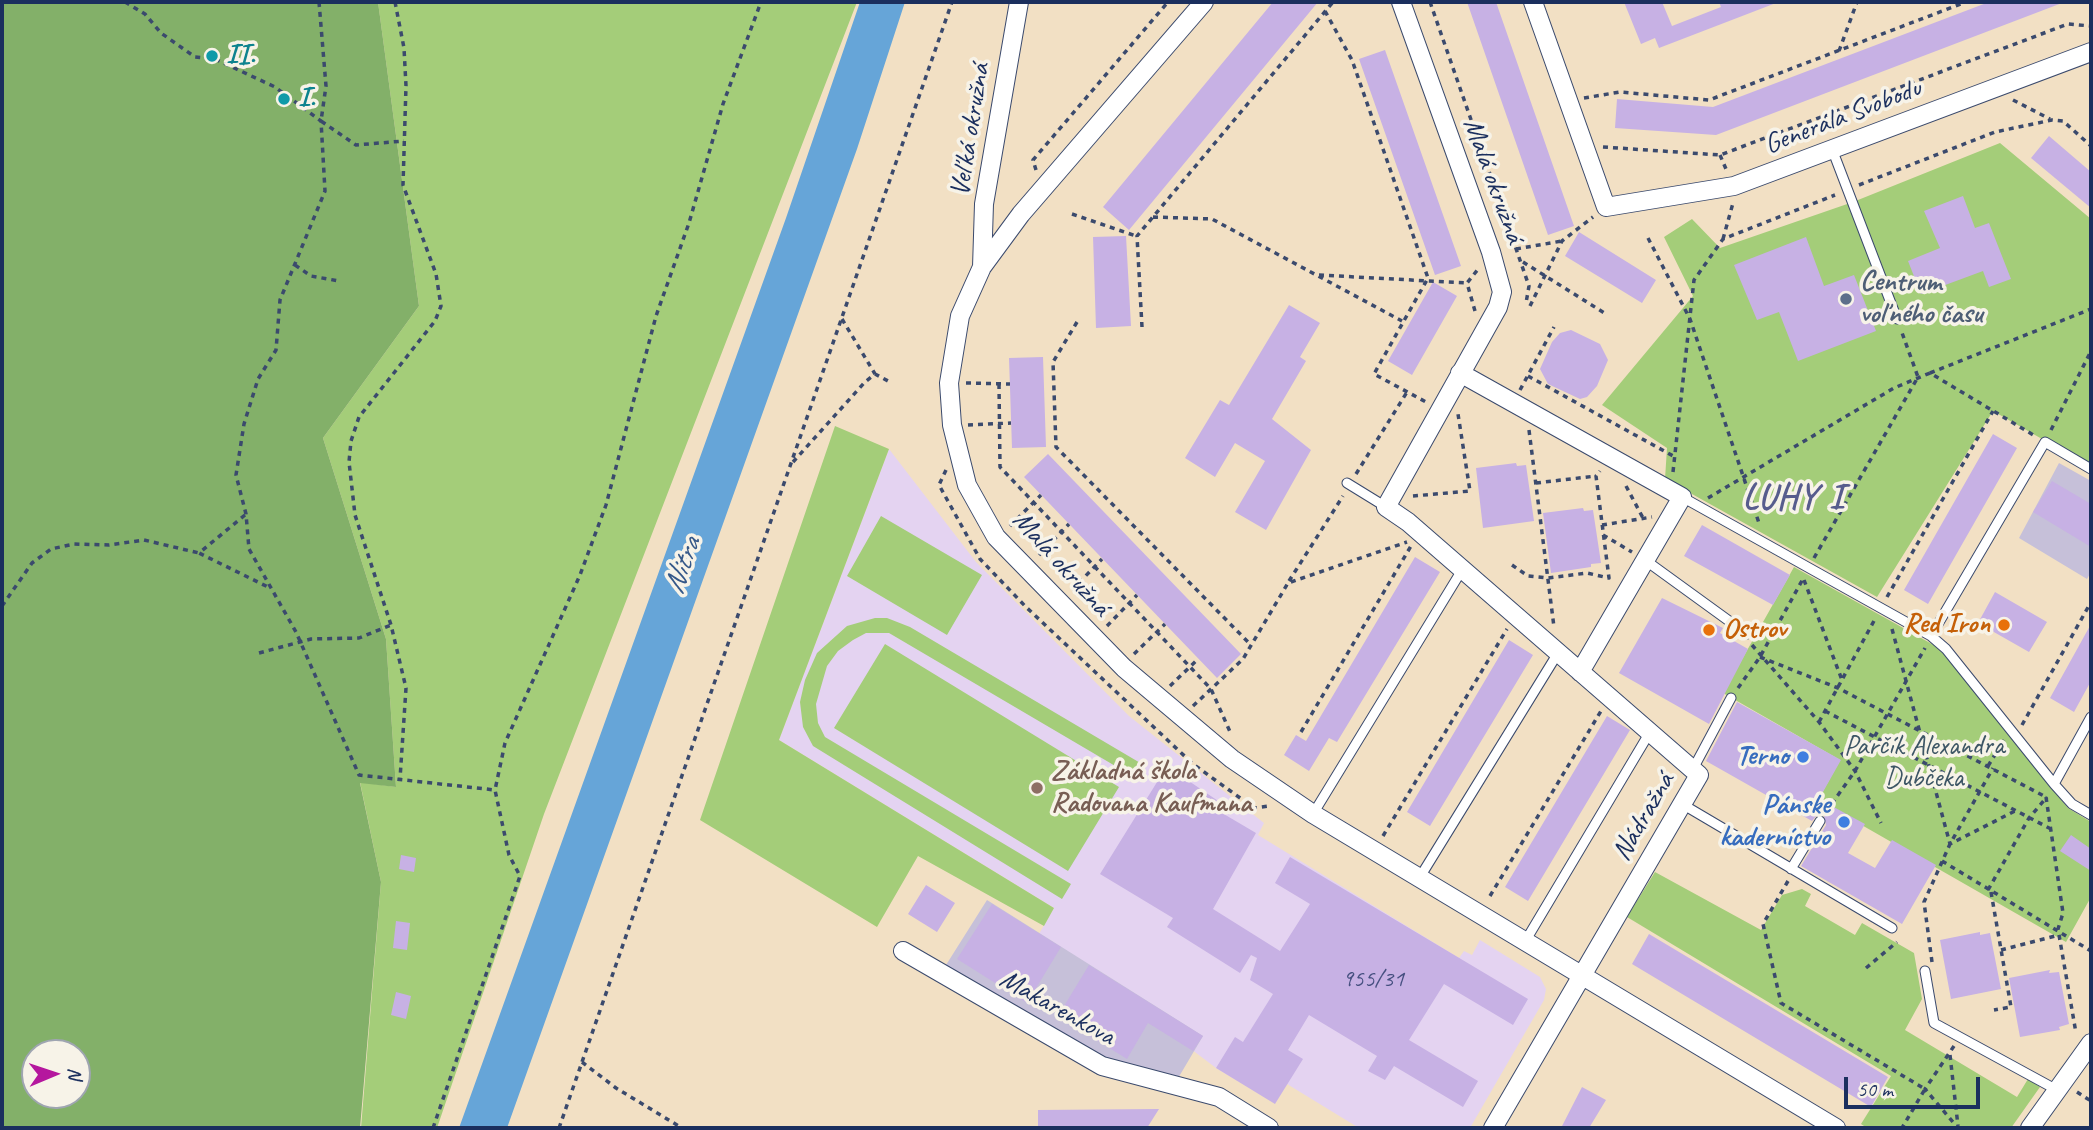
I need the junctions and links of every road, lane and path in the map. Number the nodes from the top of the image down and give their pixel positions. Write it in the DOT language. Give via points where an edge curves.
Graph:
graph roads {
  1 [pos="125,2"];
  2 [pos="319,2"];
  3 [pos="395,2"];
  4 [pos="761,2"];
  5 [pos="952,2"];
  6 [pos="1019,2"];
  7 [pos="1168,2"];
  8 [pos="1203,2"];
  9 [pos="1333,2"];
  10 [pos="1401,2"];
  11 [pos="1430,2"];
  12 [pos="1533,2"];
  13 [pos="1857,2"];
  14 [pos="1966,2"];
  15 [pos="1325,11"];
  16 [pos="2091,26"];
  17 [pos="1839,51"];
  18 [pos="2091,52"];
  19 [pos="1993,89"];
  20 [pos="1568,101"];
  21 [pos="2052,120"];
  22 [pos="321,121"];
  23 [pos="404,141"];
  24 [pos="1584,146"];
  25 [pos="2091,146"];
  26 [pos="1832,149"];
  27 [pos="1038,177"];
  28 [pos="1734,186"];
  29 [pos="1848,190"];
  30 [pos="1606,207"];
  31 [pos="1072,214"];
  32 [pos="1153,217"];
  33 [pos="1137,236"];
  34 [pos="1648,238"];
  35 [pos="1723,239"];
  36 [pos="1562,241"];
  37 [pos="1516,249"];
  38 [pos="1491,252"];
  39 [pos="1521,261"];
  40 [pos="295,265"];
  41 [pos="982,267"];
  42 [pos="1315,275"];
  43 [pos="1545,275"];
  44 [pos="1427,278"];
  45 [pos="339,281"];
  46 [pos="1467,283"];
  47 [pos="2091,309"];
  48 [pos="1606,314"];
  49 [pos="841,318"];
  50 [pos="1690,319"];
  51 [pos="1897,319"];
  52 [pos="1402,320"];
  53 [pos="1077,322"];
  54 [pos="1142,327"];
  55 [pos="1554,327"];
  56 [pos="1482,336"];
  57 [pos="2091,351"];
  58 [pos="1930,373"];
  59 [pos="875,374"];
  60 [pos="1528,376"];
  61 [pos="1918,377"];
  62 [pos="1457,378"];
  63 [pos="888,381"];
  64 [pos="962,383"];
  65 [pos="999,384"];
  66 [pos="1010,384"];
  67 [pos="1407,392"];
  68 [pos="1520,407"];
  69 [pos="1439,410"];
  70 [pos="1993,411"];
  71 [pos="1011,423"];
  72 [pos="999,424"];
  73 [pos="964,425"];
  74 [pos="2045,442"];
  75 [pos="1611,457"];
  76 [pos="1675,457"];
  77 [pos="790,465"];
  78 [pos="2091,469"];
  79 [pos="1596,476"];
  80 [pos="1743,478"];
  81 [pos="1350,482"];
  82 [pos="1535,483"];
  83 [pos="1041,495"];
  84 [pos="1404,497"];
  85 [pos="1683,498"];
  86 [pos="1034,502"];
  87 [pos="1386,507"];
  88 [pos="246,514"];
  89 [pos="1671,515"];
  90 [pos="1069,524"];
  91 [pos="1602,525"];
  92 [pos="1008,528"];
  93 [pos="1061,531"];
  94 [pos="1603,535"];
  95 [pos="1767,546"];
  96 [pos="199,554"];
  97 [pos="1036,558"];
  98 [pos="1102,559"];
  99 [pos="1645,560"];
  100 [pos="1511,565"];
  101 [pos="1095,567"];
  102 [pos="1462,570"];
  103 [pos="1806,574"];
  104 [pos="1548,578"];
  105 [pos="1288,583"];
  106 [pos="1815,585"];
  107 [pos="270,588"];
  108 [pos="1069,592"];
  109 [pos="1137,595"];
  110 [pos="2091,602"];
  111 [pos="1130,603"];
  112 [pos="2,606"];
  113 [pos="1881,609"];
  114 [pos="1863,612"];
  115 [pos="1515,615"];
  116 [pos="1875,618"];
  117 [pos="1165,624"];
  118 [pos="391,625"];
  119 [pos="1891,627"];
  120 [pos="1105,628"];
  121 [pos="1157,632"];
  122 [pos="1903,633"];
  123 [pos="1747,634"];
  124 [pos="1931,636"];
  125 [pos="300,643"];
  126 [pos="1251,645"];
  127 [pos="1932,650"];
  128 [pos="259,653"];
  129 [pos="1558,653"];
  130 [pos="1132,655"];
  131 [pos="1759,657"];
  132 [pos="1198,659"];
  133 [pos="1190,667"];
  134 [pos="1580,671"];
  135 [pos="1842,680"];
  136 [pos="1905,683"];
  137 [pos="1168,688"];
  138 [pos="1838,688"];
  139 [pos="1211,689"];
  140 [pos="1610,697"];
  141 [pos="1731,698"];
  142 [pos="1190,709"];
  143 [pos="1825,711"];
  144 [pos="1887,714"];
  145 [pos="2091,717"];
  146 [pos="1819,722"];
  147 [pos="1917,730"];
  148 [pos="1301,732"];
  149 [pos="1650,732"];
  150 [pos="1232,735"];
  151 [pos="2016,736"];
  152 [pos="1874,738"];
  153 [pos="2012,748"];
  154 [pos="1928,766"];
  155 [pos="1990,767"];
  156 [pos="1693,769"];
  157 [pos="1855,771"];
  158 [pos="400,779"];
  159 [pos="2054,784"];
  160 [pos="2041,785"];
  161 [pos="495,790"];
  162 [pos="1979,792"];
  163 [pos="2046,797"];
  164 [pos="2055,802"];
  165 [pos="1682,804"];
  166 [pos="2015,811"];
  167 [pos="1313,814"];
  168 [pos="2091,816"];
  169 [pos="2029,818"];
  170 [pos="1820,821"];
  171 [pos="1881,823"];
  172 [pos="2051,829"];
  173 [pos="1380,841"];
  174 [pos="1950,844"];
  175 [pos="1942,860"];
  176 [pos="1792,870"];
  177 [pos="1420,877"];
  178 [pos="1990,891"];
  179 [pos="1490,895"];
  180 [pos="1763,907"];
  181 [pos="1770,912"];
  182 [pos="1892,928"];
  183 [pos="2058,929"];
  184 [pos="2059,935"];
  185 [pos="1526,940"];
  186 [pos="1897,942"];
  187 [pos="2001,950"];
  188 [pos="903,951"];
  189 [pos="2091,951"];
  190 [pos="1866,968"];
  191 [pos="1925,971"];
  192 [pos="1583,974"];
  193 [pos="1993,1010"];
  194 [pos="1958,1038"];
  195 [pos="2085,1044"];
  196 [pos="1950,1055"];
  197 [pos="582,1062"];
  198 [pos="1925,1089"];
  199 [pos="2065,1090"];
  200 [pos="2091,1101"];
  201 [pos="433,1128"];
  202 [pos="559,1128"];
  203 [pos="681,1128"];
  204 [pos="1269,1128"];
  205 [pos="1493,1128"];
  206 [pos="1836,1128"];
  207 [pos="1902,1128"];
  208 [pos="1959,1128"];
  209 [pos="2030,1128"];
  1 -- 22 [label="path" via="195,57 215,59 275,87"];
  2 -- 22 [label="path" via="326,86"];
  3 -- 23 [label="path" via="405,61"];
  4 -- 161 [label="path" via="723,104 656,316 606,505 505,743"];
  5 -- 49 [label="path"];
  6 -- 41 [label="street, Veľká okružná" via="984,204"];
  7 -- 27 [label="path" via="1033,160"];
  8 -- 41 [label="street, Malá okružná" via="1069,155"];
  9 -- 15 [label="path"];
  10 -- 38 [label="street, Malá okružná"];
  11 -- 37 [label="path"];
  12 -- 20 [label="street"];
  13 -- 17 [label="path"];
  14 -- 17 [label="path"];
  15 -- 32 [label="path"];
  15 -- 44 [label="path" via="1352,60"];
  16 -- 24 [label="path" via="2068,24 1720,155"];
  17 -- 20 [label="path" via="1709,100 1620,92"];
  18 -- 19 [label="street, Generála Svobodu"];
  19 -- 21 [label="path"];
  19 -- 26 [label="street, Generála Svobodu"];
  20 -- 24 [label="street"];
  21 -- 25 [label="path" via="2063,121"];
  21 -- 29 [label="path" via="1995,132"];
  22 -- 23 [label="path" via="356,145"];
  22 -- 40 [label="path" via="326,191"];
  23 -- 118 [label="path" via="402,186 436,274 441,306 435,321 359,417 349,462 355,515"];
  24 -- 30 [label="street"];
  26 -- 28 [label="street, Generála Svobodu"];
  26 -- 29 [label="lane"];
  28 -- 30 [label="street, Generála Svobodu"];
  28 -- 35 [label="path" via="1732,213"];
  29 -- 35 [label="path"];
  29 -- 51 [label="lane"];
  30 -- 36 [label="path"];
  31 -- 33 [label="path"];
  32 -- 33 [label="path"];
  32 -- 42 [label="path" via="1212,219"];
  33 -- 54 [label="path"];
  34 -- 50 [label="path"];
  35 -- 50 [label="path" via="1694,280"];
  36 -- 37 [label="path"];
  36 -- 43 [label="path"];
  37 -- 39 [label="path"];
  38 -- 46 [label="path"];
  38 -- 56 [label="street, Malá okružná" via="1502,292"];
  39 -- 43 [label="path"];
  39 -- 43 [label="path" via="1529,286 1528,305"];
  40 -- 45 [label="path" via="311,276"];
  40 -- 88 [label="path" via="280,300 276,350 258,379 244,424 236,475"];
  41 -- 167 [label="street, Malá okružná" via="960,316 949,383 952,425 967,485 996,537 1148,690 1232,759"];
  42 -- 44 [label="path"];
  42 -- 52 [label="path"];
  43 -- 48 [label="path"];
  44 -- 46 [label="path"];
  44 -- 52 [label="path"];
  46 -- 56 [label="path"];
  47 -- 58 [label="path"];
  49 -- 59 [label="path"];
  49 -- 77 [label="path"];
  50 -- 76 [label="path"];
  50 -- 80 [label="path"];
  51 -- 61 [label="path"];
  52 -- 67 [label="path" via="1374,374"];
  53 -- 126 [label="path" via="1053,362 1056,447"];
  55 -- 60 [label="path"];
  56 -- 62 [label="street, Malá okružná"];
  57 -- 74 [label="path"];
  58 -- 61 [label="path"];
  58 -- 70 [label="path"];
  59 -- 63 [label="path"];
  59 -- 77 [label="path"];
  60 -- 68 [label="path"];
  60 -- 76 [label="path"];
  61 -- 80 [label="path"];
  61 -- 103 [label="path"];
  62 -- 68 [label="street"];
  62 -- 69 [label="street, Malá okružná"];
  62 -- 84 [label="path" via="1470,491"];
  64 -- 65 [label="path"];
  65 -- 66 [label="path"];
  65 -- 72 [label="path"];
  67 -- 69 [label="path"];
  67 -- 81 [label="path"];
  68 -- 75 [label="street"];
  68 -- 82 [label="path"];
  69 -- 87 [label="street, Malá okružná"];
  70 -- 74 [label="path"];
  70 -- 113 [label="path"];
  71 -- 72 [label="path"];
  72 -- 73 [label="path"];
  72 -- 86 [label="path" via="1000,467"];
  74 -- 78 [label="lane"];
  74 -- 124 [label="lane"];
  75 -- 79 [label="path"];
  75 -- 85 [label="street"];
  76 -- 85 [label="path"];
  77 -- 197 [label="path"];
  79 -- 82 [label="path"];
  79 -- 91 [label="path"];
  80 -- 85 [label="path"];
  80 -- 95 [label="path"];
  81 -- 87 [label="lane"];
  81 -- 105 [label="path"];
  82 -- 104 [label="path"];
  83 -- 86 [label="path"];
  85 -- 89 [label="street"];
  85 -- 95 [label="lane"];
  86 -- 92 [label="path"];
  86 -- 93 [label="path"];
  87 -- 102 [label="street, Nádražná"];
  88 -- 96 [label="path"];
  88 -- 107 [label="path" via="249,549"];
  89 -- 91 [label="path"];
  89 -- 99 [label="street"];
  90 -- 93 [label="path"];
  91 -- 94 [label="path"];
  93 -- 97 [label="path"];
  93 -- 101 [label="path"];
  94 -- 99 [label="path"];
  94 -- 104 [label="path" via="1609,578 1587,573"];
  95 -- 103 [label="lane"];
  96 -- 107 [label="path"];
  96 -- 112 [label="path" via="144,540 51,549 32,563"];
  98 -- 101 [label="path"];
  99 -- 123 [label="lane"];
  99 -- 134 [label="street"];
  100 -- 104 [label="path" via="1528,576"];
  101 -- 108 [label="path"];
  101 -- 111 [label="path"];
  102 -- 115 [label="street, Nádražná"];
  102 -- 167 [label="lane"];
  103 -- 106 [label="path"];
  103 -- 113 [label="lane"];
  103 -- 131 [label="path"];
  103 -- 135 [label="path"];
  104 -- 129 [label="path"];
  105 -- 126 [label="path"];
  105 -- 148 [label="path" via="1415,539"];
  107 -- 125 [label="path"];
  109 -- 111 [label="path"];
  110 -- 151 [label="path"];
  111 -- 120 [label="path"];
  111 -- 121 [label="path"];
  113 -- 116 [label="path"];
  113 -- 124 [label="lane"];
  114 -- 116 [label="path"];
  115 -- 129 [label="street, Nádražná"];
  115 -- 173 [label="path"];
  116 -- 119 [label="path"];
  116 -- 135 [label="path"];
  117 -- 121 [label="path"];
  118 -- 125 [label="path" via="359,638"];
  118 -- 158 [label="path" via="406,688"];
  119 -- 122 [label="path"];
  119 -- 136 [label="path"];
  121 -- 130 [label="path"];
  121 -- 133 [label="path"];
  124 -- 151 [label="lane"];
  125 -- 128 [label="path"];
  125 -- 158 [label="path" via="359,775"];
  126 -- 139 [label="path"];
  127 -- 136 [label="path" via="1926,646"];
  129 -- 134 [label="street, Nádražná"];
  129 -- 177 [label="lane"];
  131 -- 138 [label="path"];
  131 -- 141 [label="path"];
  131 -- 146 [label="path"];
  132 -- 133 [label="path"];
  133 -- 137 [label="path"];
  133 -- 139 [label="path"];
  134 -- 140 [label="street, Nádražná"];
  135 -- 138 [label="path"];
  136 -- 144 [label="path"];
  136 -- 147 [label="path"];
  138 -- 143 [label="path"];
  138 -- 144 [label="path"];
  139 -- 142 [label="path"];
  139 -- 150 [label="path"];
  140 -- 149 [label="street, Nádražná"];
  140 -- 179 [label="path"];
  141 -- 156 [label="lane"];
  143 -- 146 [label="path"];
  143 -- 152 [label="path"];
  144 -- 147 [label="path"];
  144 -- 152 [label="path"];
  145 -- 159 [label="lane"];
  146 -- 157 [label="path"];
  147 -- 154 [label="path"];
  147 -- 155 [label="path"];
  149 -- 156 [label="street, Nádražná"];
  149 -- 185 [label="lane"];
  151 -- 159 [label="lane"];
  152 -- 154 [label="path"];
  152 -- 157 [label="path"];
  153 -- 155 [label="path" via="2005,739"];
  154 -- 162 [label="path"];
  154 -- 174 [label="path"];
  155 -- 162 [label="path"];
  155 -- 163 [label="path"];
  156 -- 165 [label="street, Nádražná" via="1699,775"];
  157 -- 170 [label="path"];
  157 -- 171 [label="path"];
  158 -- 161 [label="path"];
  159 -- 168 [label="lane"];
  160 -- 164 [label="path"];
  161 -- 201 [label="path" via="509,855 520,876"];
  162 -- 166 [label="path"];
  162 -- 174 [label="path"];
  163 -- 169 [label="path"];
  163 -- 172 [label="path"];
  165 -- 176 [label="lane"];
  165 -- 192 [label="street, Nádražná"];
  166 -- 169 [label="path"];
  166 -- 174 [label="path"];
  167 -- 177 [label="street"];
  169 -- 172 [label="path"];
  169 -- 178 [label="path"];
  170 -- 176 [label="lane"];
  172 -- 183 [label="path" via="2063,913"];
  174 -- 175 [label="path"];
  175 -- 178 [label="path"];
  175 -- 191 [label="path" via="1924,902 1932,965"];
  176 -- 181 [label="path"];
  176 -- 182 [label="lane"];
  177 -- 185 [label="street"];
  178 -- 183 [label="path"];
  178 -- 187 [label="path"];
  180 -- 181 [label="path"];
  181 -- 198 [label="path" via="1763,929 1781,1003"];
  183 -- 184 [label="path"];
  183 -- 189 [label="path"];
  184 -- 187 [label="path"];
  184 -- 195 [label="path"];
  185 -- 192 [label="street"];
  186 -- 190 [label="path"];
  187 -- 193 [label="path" via="2011,1007"];
  188 -- 204 [label="street, Makarenkova" via="1102,1066 1219,1097"];
  191 -- 194 [label="lane" via="1934,1023"];
  192 -- 205 [label="street, Nádražná"];
  192 -- 206 [label="street"];
  194 -- 196 [label="path"];
  194 -- 199 [label="lane"];
  195 -- 199 [label="street"];
  196 -- 198 [label="path"];
  196 -- 208 [label="path"];
  197 -- 202 [label="path"];
  197 -- 203 [label="path"];
  198 -- 207 [label="path"];
  198 -- 208 [label="path"];
  199 -- 200 [label="path"];
  199 -- 209 [label="street"];
}
